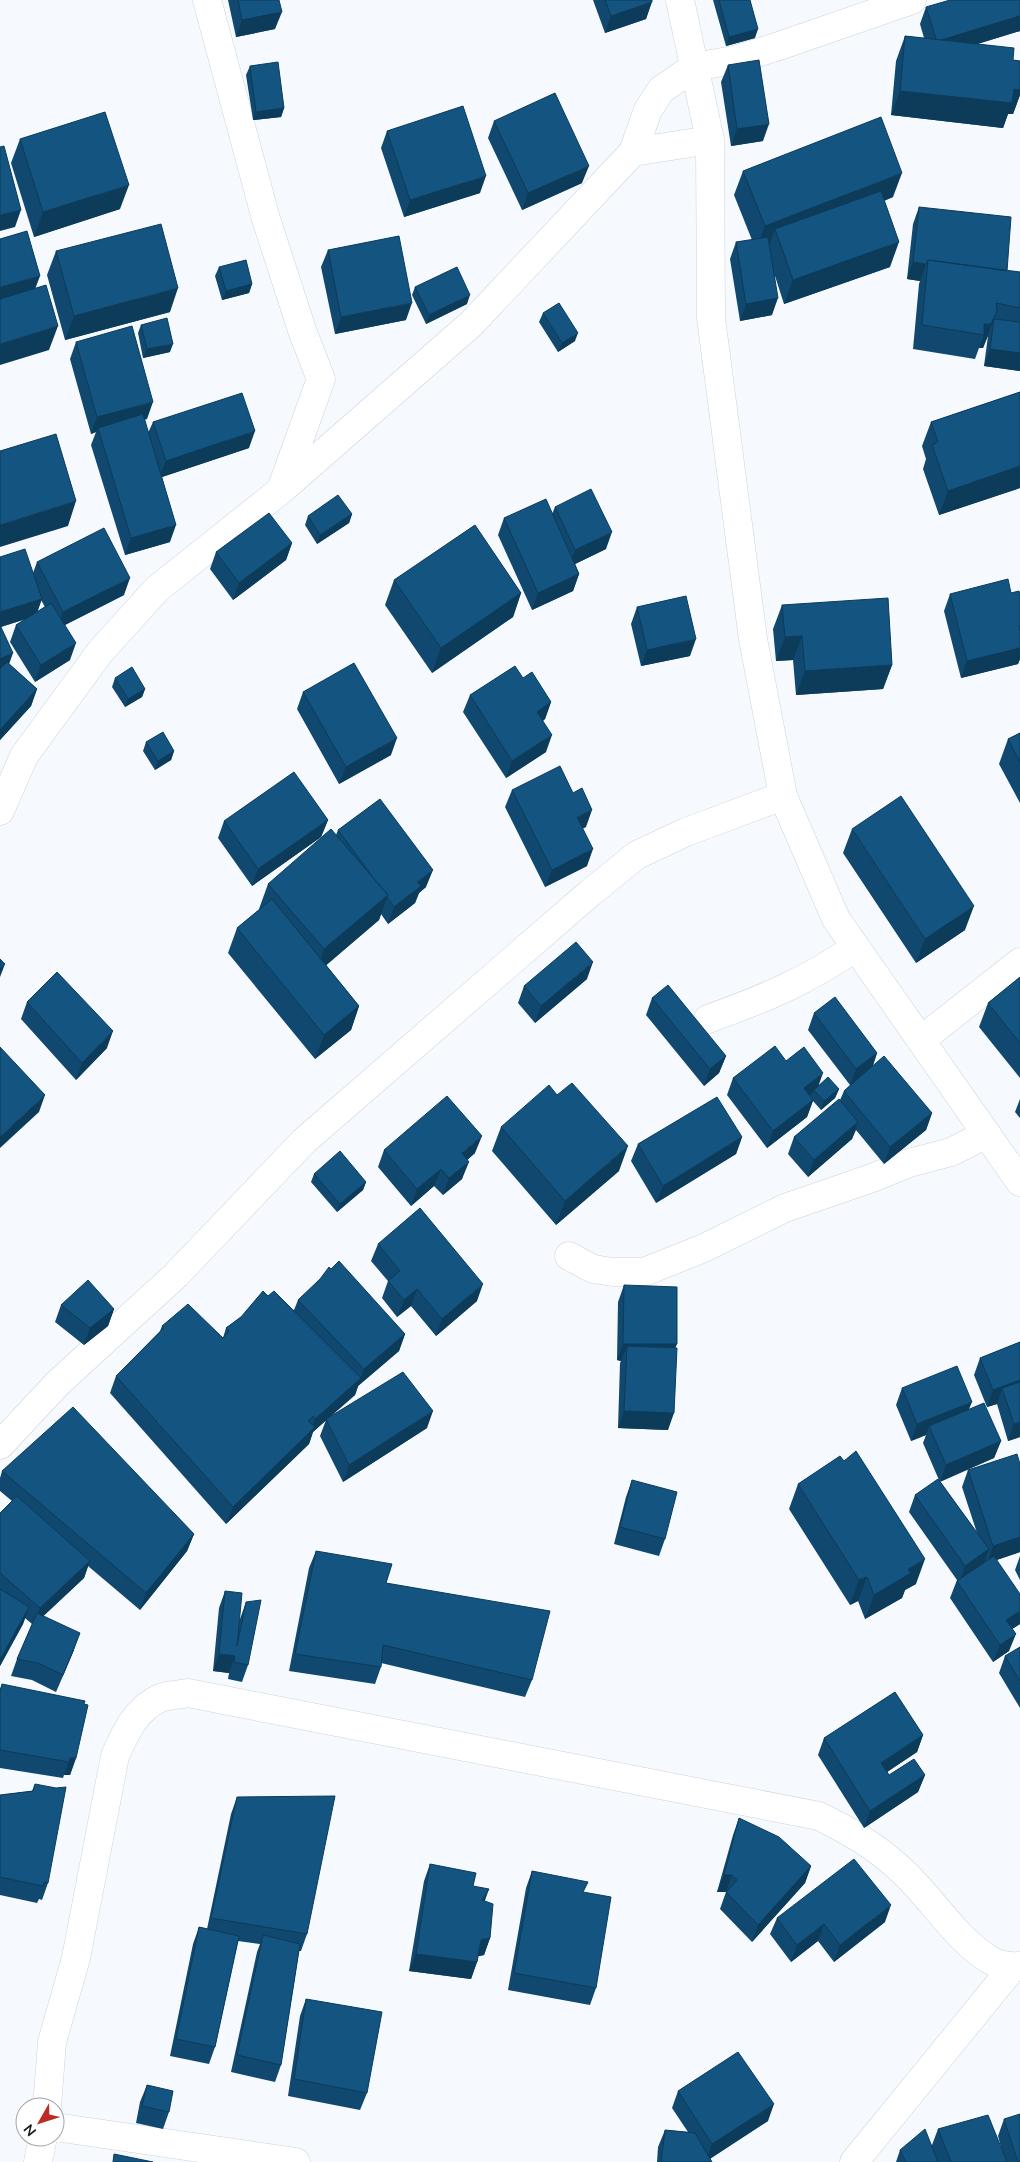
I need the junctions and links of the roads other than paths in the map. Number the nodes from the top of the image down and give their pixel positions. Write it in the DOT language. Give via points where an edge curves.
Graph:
graph roads {
  1 [pos="207,0"];
  2 [pos="680,0"];
  3 [pos="912,0"];
  4 [pos="694,66"];
  5 [pos="710,140"];
  6 [pos="632,152"];
  7 [pos="280,491"];
  8 [pos="782,796"];
  9 [pos="0,810"];
  10 [pos="856,947"];
  11 [pos="1020,962"];
  12 [pos="708,1019"];
  13 [pos="921,1040"];
  14 [pos="987,1134"];
  15 [pos="1020,1182"];
  16 [pos="569,1256"];
  17 [pos="0,1445"];
  18 [pos="1016,1967"];
  19 [pos="48,2097"];
  20 [pos="65,2128"];
  21 [pos="41,2147"];
  22 [pos="38,2162"];
  23 [pos="296,2162"];
  24 [pos="854,2162"];
  1 -- 7 [label="street" via="266,219 321,378"];
  2 -- 4 [label="street"];
  3 -- 4 [label="street" via="734,60"];
  4 -- 5 [label="street"];
  4 -- 6 [label="street" via="661,90 648,110"];
  5 -- 6 [label="street"];
  5 -- 8 [label="street" via="712,318 753,639"];
  6 -- 7 [label="street" via="471,324"];
  7 -- 9 [label="street" via="158,589 100,652 24,756"];
  8 -- 10 [label="street" via="836,919"];
  8 -- 17 [label="street" via="686,832 637,855 590,893 304,1141 176,1275 58,1383"];
  10 -- 12 [label="street" via="800,982"];
  10 -- 13 [label="street"];
  11 -- 13 [label="street"];
  13 -- 14 [label="street"];
  14 -- 15 [label="street"];
  14 -- 16 [label="street" via="951,1152 909,1163 785,1208 704,1248 644,1272 593,1269"];
  18 -- 19 [label="street" via="991,1961 967,1941 900,1868 864,1839 819,1816 188,1693 160,1698 140,1712 128,1728 115,1756 76,1958 52,2042"];
  18 -- 24 [label="street"];
  20 -- 23 [label="street"];
  21 -- 22 [label="street"];
}
